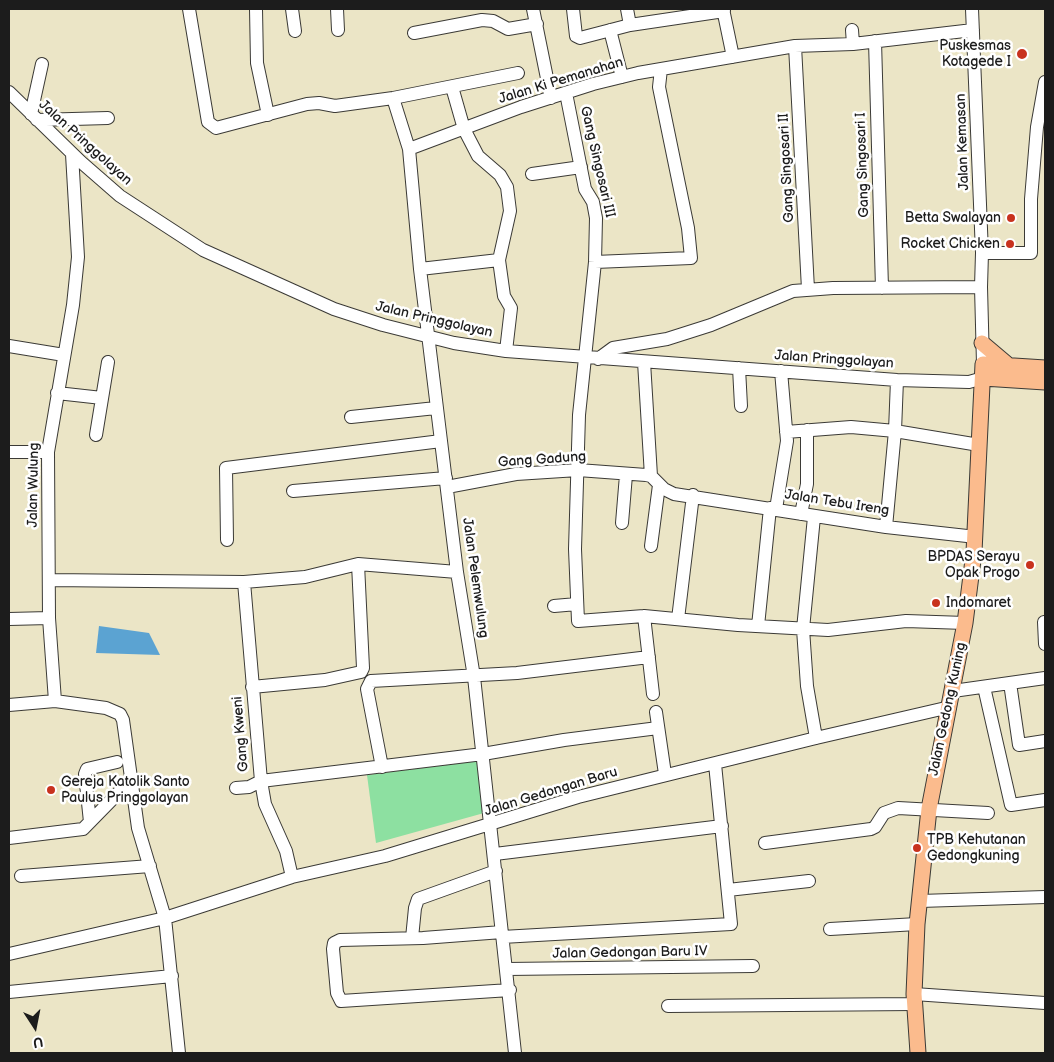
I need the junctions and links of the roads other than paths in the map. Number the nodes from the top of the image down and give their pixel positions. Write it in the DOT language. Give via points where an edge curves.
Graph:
graph roads {
  1 [pos="189,9"];
  2 [pos="256,9"];
  3 [pos="292,9"];
  4 [pos="336,9"];
  5 [pos="533,9"];
  6 [pos="573,9"];
  7 [pos="628,9"];
  8 [pos="972,9"];
  9 [pos="724,10"];
  10 [pos="679,14"];
  11 [pos="537,24"];
  12 [pos="630,25"];
  13 [pos="338,30"];
  14 [pos="610,30"];
  15 [pos="852,30"];
  16 [pos="973,30"];
  17 [pos="295,31"];
  18 [pos="414,32"];
  19 [pos="875,41"];
  20 [pos="853,44"];
  21 [pos="795,46"];
  22 [pos="733,57"];
  23 [pos="42,64"];
  24 [pos="661,69"];
  25 [pos="518,73"];
  26 [pos="622,77"];
  27 [pos="1045,82"];
  28 [pos="452,87"];
  29 [pos="9,92"];
  30 [pos="566,93"];
  31 [pos="394,98"];
  32 [pos="551,98"];
  33 [pos="1043,109"];
  34 [pos="268,115"];
  35 [pos="34,117"];
  36 [pos="108,118"];
  37 [pos="464,129"];
  38 [pos="409,148"];
  39 [pos="72,154"];
  40 [pos="1040,165"];
  41 [pos="582,166"];
  42 [pos="532,174"];
  43 [pos="982,253"];
  44 [pos="499,260"];
  45 [pos="595,262"];
  46 [pos="420,269"];
  47 [pos="981,287"];
  48 [pos="882,288"];
  49 [pos="808,289"];
  50 [pos="428,336"];
  51 [pos="982,343"];
  52 [pos="9,346"];
  53 [pos="506,351"];
  54 [pos="64,355"];
  55 [pos="584,357"];
  56 [pos="598,358"];
  57 [pos="108,362"];
  58 [pos="644,362"];
  59 [pos="1008,365"];
  60 [pos="739,368"];
  61 [pos="1045,368"];
  62 [pos="781,371"];
  63 [pos="983,371"];
  64 [pos="897,380"];
  65 [pos="1045,382"];
  66 [pos="57,393"];
  67 [pos="102,398"];
  68 [pos="741,406"];
  69 [pos="436,408"];
  70 [pos="351,417"];
  71 [pos="807,430"];
  72 [pos="895,431"];
  73 [pos="786,432"];
  74 [pos="96,436"];
  75 [pos="441,442"];
  76 [pos="979,445"];
  77 [pos="9,452"];
  78 [pos="48,452"];
  79 [pos="578,470"];
  80 [pos="626,475"];
  81 [pos="655,481"];
  82 [pos="447,483"];
  83 [pos="293,491"];
  84 [pos="693,495"];
  85 [pos="773,508"];
  86 [pos="801,514"];
  87 [pos="814,517"];
  88 [pos="622,523"];
  89 [pos="886,527"];
  90 [pos="976,537"];
  91 [pos="227,540"];
  92 [pos="651,546"];
  93 [pos="358,564"];
  94 [pos="457,572"];
  95 [pos="48,580"];
  96 [pos="244,582"];
  97 [pos="576,604"];
  98 [pos="554,606"];
  99 [pos="644,616"];
  100 [pos="48,618"];
  101 [pos="9,619"];
  102 [pos="678,619"];
  103 [pos="1044,622"];
  104 [pos="965,623"];
  105 [pos="758,626"];
  106 [pos="803,629"];
  107 [pos="1045,644"];
  108 [pos="649,657"];
  109 [pos="474,677"];
  110 [pos="1045,678"];
  111 [pos="1010,683"];
  112 [pos="252,687"];
  113 [pos="984,687"];
  114 [pos="953,691"];
  115 [pos="653,694"];
  116 [pos="55,701"];
  117 [pos="9,705"];
  118 [pos="950,707"];
  119 [pos="656,712"];
  120 [pos="658,728"];
  121 [pos="816,738"];
  122 [pos="1045,741"];
  123 [pos="483,754"];
  124 [pos="124,761"];
  125 [pos="715,764"];
  126 [pos="382,767"];
  127 [pos="665,774"];
  128 [pos="131,780"];
  129 [pos="261,781"];
  130 [pos="236,788"];
  131 [pos="1045,800"];
  132 [pos="929,809"];
  133 [pos="988,813"];
  134 [pos="90,822"];
  135 [pos="492,825"];
  136 [pos="722,826"];
  137 [pos="9,838"];
  138 [pos="764,843"];
  139 [pos="495,854"];
  140 [pos="150,866"];
  141 [pos="496,871"];
  142 [pos="21,876"];
  143 [pos="292,877"];
  144 [pos="809,881"];
  145 [pos="728,890"];
  146 [pos="1045,897"];
  147 [pos="920,901"];
  148 [pos="165,918"];
  149 [pos="916,924"];
  150 [pos="830,929"];
  151 [pos="502,934"];
  152 [pos="412,938"];
  153 [pos="9,954"];
  154 [pos="753,966"];
  155 [pos="507,969"];
  156 [pos="172,976"];
  157 [pos="510,990"];
  158 [pos="9,992"];
  159 [pos="914,999"];
  160 [pos="1045,1003"];
  161 [pos="668,1006"];
  162 [pos="178,1053"];
  163 [pos="515,1053"];
  164 [pos="918,1053"];
  1 -- 34 [label="street" via="210,126 220,128"];
  2 -- 34 [label="street" via="257,63"];
  3 -- 17 [label="street"];
  4 -- 13 [label="street"];
  5 -- 11 [label="street"];
  6 -- 14 [label="street" via="577,38"];
  7 -- 12 [label="street"];
  8 -- 16 [label="street, Jalan Kemasan"];
  9 -- 10 [label="street"];
  9 -- 22 [label="street"];
  10 -- 12 [label="street"];
  11 -- 18 [label="street" via="508,29 493,21 482,20"];
  11 -- 32 [label="street"];
  12 -- 14 [label="street"];
  14 -- 26 [label="street"];
  15 -- 20 [label="street"];
  16 -- 19 [label="street, Jalan Ki Pemanahan"];
  16 -- 43 [label="street, Jalan Kemasan"];
  19 -- 20 [label="street, Jalan Ki Pemanahan"];
  19 -- 48 [label="street, Gang Singosari I"];
  20 -- 21 [label="street, Jalan Ki Pemanahan"];
  21 -- 22 [label="street, Jalan Ki Pemanahan"];
  21 -- 49 [label="street, Gang Singosari II"];
  22 -- 24 [label="street, Jalan Ki Pemanahan"];
  23 -- 35 [label="street"];
  24 -- 26 [label="street, Jalan Ki Pemanahan"];
  24 -- 45 [label="street" via="659,87 688,228 691,258"];
  25 -- 28 [label="street"];
  26 -- 30 [label="street, Jalan Ki Pemanahan"];
  27 -- 33 [label="street"];
  28 -- 31 [label="street"];
  28 -- 37 [label="street"];
  29 -- 35 [label="street, Jalan Pringgolayan"];
  30 -- 32 [label="street, Jalan Ki Pemanahan"];
  30 -- 41 [label="street, Gang Singosari III"];
  31 -- 34 [label="street" via="335,106 314,103"];
  31 -- 38 [label="street"];
  32 -- 37 [label="street, Jalan Ki Pemanahan"];
  33 -- 40 [label="street"];
  35 -- 36 [label="street"];
  35 -- 39 [label="street, Jalan Pringgolayan"];
  37 -- 38 [label="street, Jalan Ki Pemanahan"];
  37 -- 44 [label="street" via="478,156 500,175 507,187 510,211"];
  38 -- 46 [label="street"];
  39 -- 50 [label="street, Jalan Pringgolayan" via="120,196 203,250 334,309 383,326"];
  39 -- 54 [label="street, Jalan Wulung" via="78,257"];
  40 -- 43 [label="street" via="1031,199 1031,252"];
  41 -- 42 [label="street"];
  41 -- 45 [label="street, Gang Singosari III" via="585,189 595,210"];
  43 -- 47 [label="street, Jalan Kemasan"];
  44 -- 46 [label="street"];
  44 -- 53 [label="street" via="504,296 511,308"];
  45 -- 55 [label="street, Gang Singosari III"];
  46 -- 50 [label="street"];
  47 -- 48 [label="street"];
  47 -- 51 [label="street, Jalan Kemasan"];
  48 -- 49 [label="street"];
  49 -- 56 [label="street" via="793,291 688,333 613,348"];
  50 -- 53 [label="street, Jalan Pringgolayan"];
  50 -- 69 [label="street, Jalan Pelemwulung"];
  51 -- 59 [label="main road"];
  51 -- 63 [label="street, Jalan Kemasan"];
  52 -- 54 [label="street"];
  53 -- 55 [label="street, Jalan Pringgolayan"];
  54 -- 66 [label="street, Jalan Wulung"];
  55 -- 56 [label="street, Jalan Pringgolayan"];
  55 -- 79 [label="street, Gang Singosari III" via="578,415"];
  56 -- 58 [label="street, Jalan Pringgolayan"];
  57 -- 67 [label="street"];
  58 -- 60 [label="street, Jalan Pringgolayan"];
  58 -- 81 [label="street"];
  59 -- 61 [label="main road"];
  59 -- 63 [label="main road"];
  60 -- 62 [label="street, Jalan Pringgolayan"];
  60 -- 68 [label="street"];
  62 -- 64 [label="street, Jalan Pringgolayan"];
  62 -- 73 [label="street"];
  63 -- 64 [label="street, Jalan Pringgolayan" via="969,382"];
  63 -- 65 [label="main road"];
  63 -- 76 [label="main road, Jalan Gedong Kuning"];
  64 -- 72 [label="street"];
  66 -- 67 [label="street"];
  66 -- 78 [label="street, Jalan Wulung"];
  67 -- 74 [label="street"];
  69 -- 70 [label="street"];
  69 -- 75 [label="street, Jalan Pelemwulung"];
  71 -- 72 [label="street" via="836,426"];
  71 -- 73 [label="street"];
  71 -- 86 [label="street" via="806,484"];
  72 -- 76 [label="street"];
  72 -- 89 [label="street"];
  73 -- 85 [label="street" via="785,460"];
  75 -- 82 [label="street, Jalan Pelemwulung"];
  75 -- 91 [label="street" via="226,468"];
  76 -- 90 [label="main road, Jalan Gedong Kuning"];
  77 -- 78 [label="street"];
  78 -- 95 [label="street, Jalan Wulung"];
  79 -- 80 [label="street, Gang Gadung"];
  79 -- 82 [label="street, Gang Gadung"];
  79 -- 97 [label="street, Gang Singosari III"];
  80 -- 81 [label="street, Gang Gadung"];
  80 -- 88 [label="street"];
  81 -- 84 [label="street, Gang Gadung" via="674,494"];
  81 -- 92 [label="street"];
  82 -- 83 [label="street, Gang Gadung"];
  82 -- 94 [label="street, Jalan Pelemwulung"];
  84 -- 85 [label="street, Jalan Tebu Ireng"];
  84 -- 102 [label="street"];
  85 -- 86 [label="street, Jalan Tebu Ireng"];
  85 -- 105 [label="street"];
  86 -- 87 [label="street, Jalan Tebu Ireng"];
  87 -- 89 [label="street, Jalan Tebu Ireng"];
  87 -- 106 [label="street"];
  89 -- 90 [label="street, Jalan Tebu Ireng"];
  90 -- 104 [label="main road, Jalan Gedong Kuning"];
  93 -- 94 [label="street"];
  93 -- 96 [label="street" via="305,578"];
  93 -- 112 [label="street" via="361,672 326,680"];
  94 -- 109 [label="street, Jalan Pelemwulung"];
  95 -- 96 [label="street"];
  95 -- 100 [label="street, Jalan Wulung"];
  96 -- 112 [label="street, Gang Kweni"];
  97 -- 98 [label="street"];
  97 -- 99 [label="street, Gang Singosari III" via="578,621"];
  99 -- 102 [label="street"];
  99 -- 108 [label="street"];
  100 -- 101 [label="street"];
  100 -- 116 [label="street, Jalan Wulung"];
  102 -- 105 [label="street"];
  103 -- 107 [label="street"];
  104 -- 106 [label="street" via="906,621 834,630"];
  104 -- 114 [label="main road, Jalan Gedong Kuning"];
  105 -- 106 [label="street"];
  106 -- 121 [label="street" via="805,669"];
  108 -- 109 [label="street"];
  108 -- 115 [label="street"];
  109 -- 123 [label="street, Jalan Pelemwulung"];
  109 -- 126 [label="street" via="369,682 367,689"];
  110 -- 111 [label="street"];
  111 -- 113 [label="street"];
  111 -- 122 [label="street" via="1019,745"];
  112 -- 129 [label="street, Gang Kweni"];
  113 -- 114 [label="street"];
  113 -- 131 [label="street" via="1010,804"];
  114 -- 118 [label="main road, Jalan Gedong Kuning"];
  116 -- 117 [label="street"];
  116 -- 124 [label="street" via="106,708 120,714 124,726"];
  118 -- 121 [label="street, Jalan Gedongan Baru"];
  118 -- 132 [label="main road, Jalan Gedong Kuning"];
  119 -- 120 [label="street"];
  120 -- 123 [label="street"];
  120 -- 127 [label="street"];
  121 -- 125 [label="street, Jalan Gedongan Baru"];
  123 -- 126 [label="street"];
  123 -- 135 [label="street, Jalan Pelemwulung"];
  124 -- 128 [label="street"];
  124 -- 134 [label="street" via="87,769"];
  125 -- 127 [label="street, Jalan Gedongan Baru"];
  125 -- 136 [label="street"];
  126 -- 129 [label="street"];
  127 -- 135 [label="street, Jalan Gedongan Baru" via="517,814"];
  128 -- 134 [label="street"];
  128 -- 140 [label="street" via="138,828"];
  129 -- 130 [label="street" via="249,787"];
  129 -- 143 [label="street, Gang Kweni" via="265,804 286,851"];
  132 -- 133 [label="street"];
  132 -- 138 [label="street" via="889,810 871,829"];
  132 -- 147 [label="main road, Jalan Gedong Kuning"];
  134 -- 137 [label="street" via="82,829"];
  135 -- 139 [label="street, Jalan Pelemwulung"];
  135 -- 143 [label="street, Jalan Gedongan Baru" via="385,856"];
  136 -- 139 [label="street"];
  136 -- 145 [label="street"];
  139 -- 141 [label="street, Jalan Pelemwulung"];
  140 -- 142 [label="street"];
  140 -- 148 [label="street"];
  141 -- 151 [label="street, Jalan Pelemwulung"];
  141 -- 152 [label="street" via="418,899 414,908"];
  143 -- 148 [label="street, Jalan Gedongan Baru"];
  144 -- 145 [label="street"];
  145 -- 151 [label="street" via="731,922 728,926"];
  146 -- 147 [label="street"];
  147 -- 149 [label="main road, Jalan Gedong Kuning"];
  148 -- 153 [label="street, Jalan Gedongan Baru"];
  148 -- 156 [label="street"];
  149 -- 150 [label="street"];
  149 -- 159 [label="main road, Jalan Gedong Kuning"];
  151 -- 152 [label="street"];
  151 -- 155 [label="street, Jalan Pelemwulung"];
  152 -- 157 [label="street" via="340,940 334,943 336,993 341,1001"];
  154 -- 155 [label="street, Jalan Gedongan Baru IV"];
  155 -- 157 [label="street, Jalan Pelemwulung"];
  156 -- 158 [label="street"];
  156 -- 162 [label="street"];
  157 -- 163 [label="street, Jalan Pelemwulung"];
  159 -- 160 [label="street"];
  159 -- 161 [label="street"];
  159 -- 164 [label="main road, Jalan Gedong Kuning"];
}
